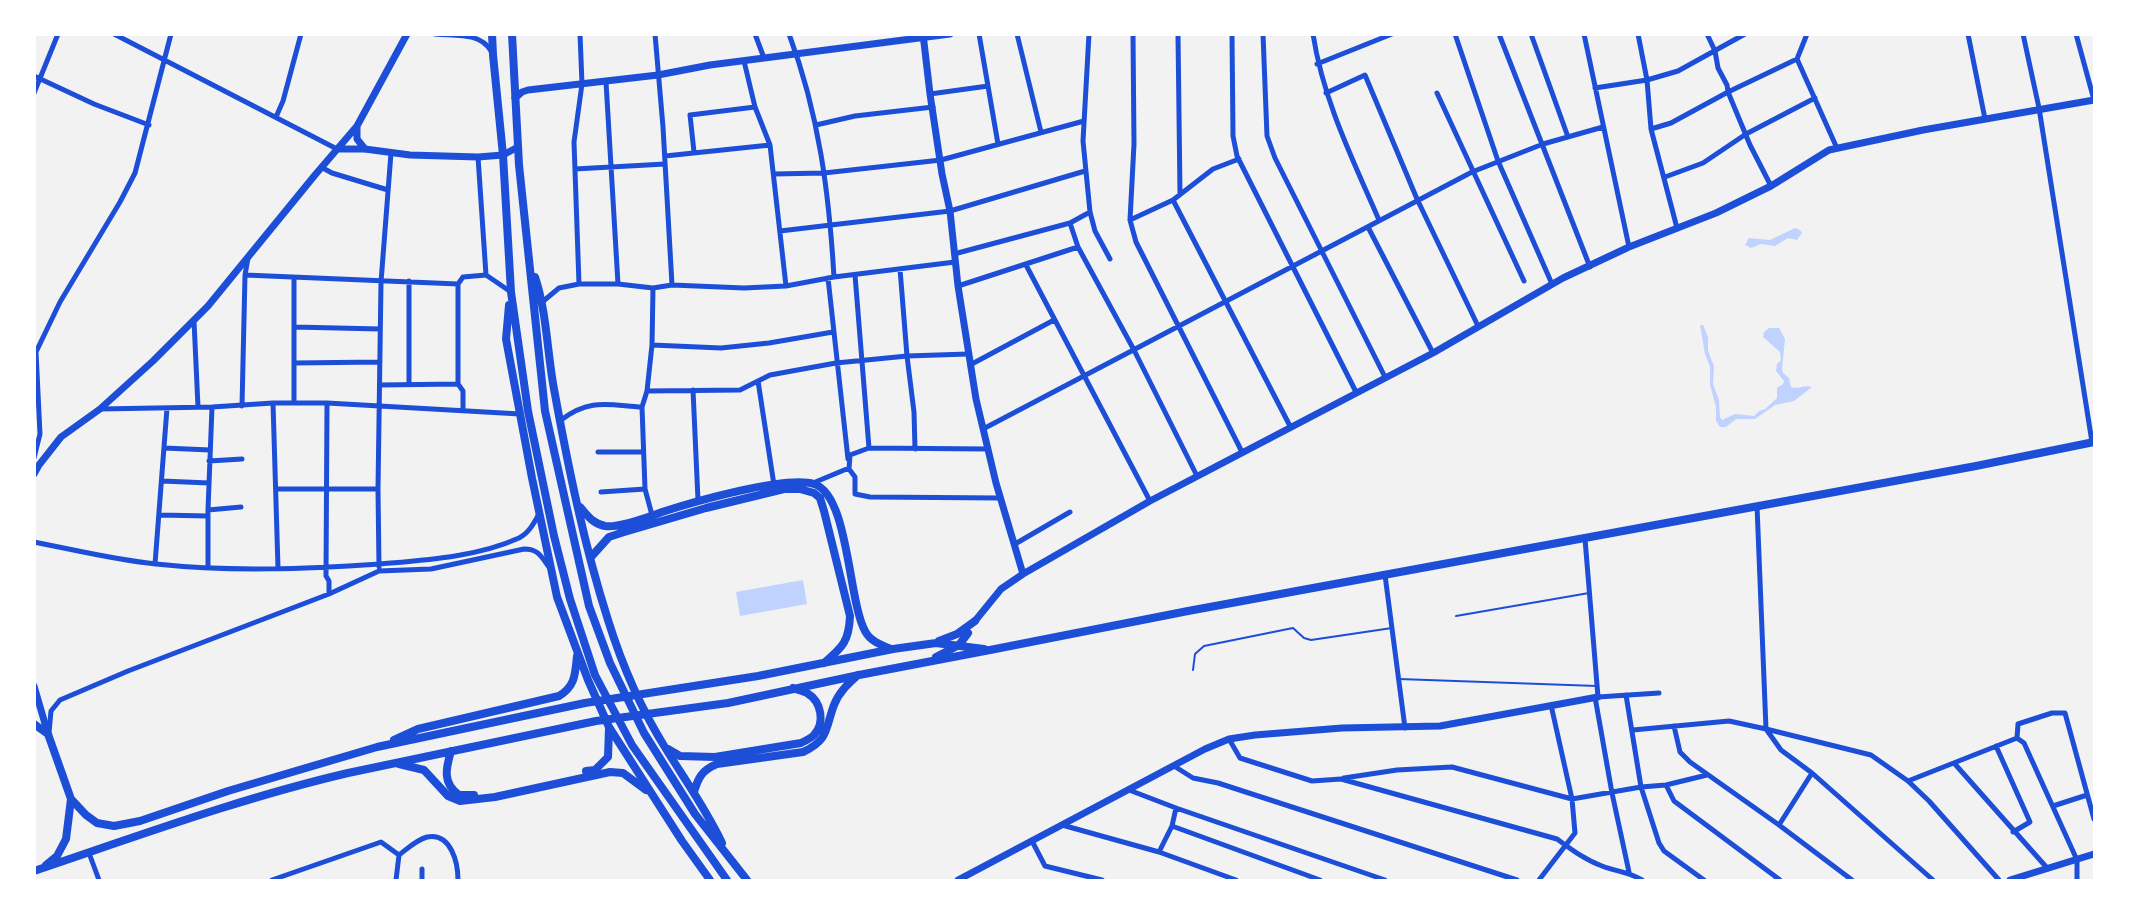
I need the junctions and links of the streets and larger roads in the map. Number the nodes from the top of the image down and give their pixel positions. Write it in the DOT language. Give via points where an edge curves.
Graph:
graph roads {
  1 [pos="58,34"];
  2 [pos="114,34"];
  3 [pos="171,34"];
  4 [pos="301,34"];
  5 [pos="407,34"];
  6 [pos="435,34"];
  7 [pos="492,34"];
  8 [pos="512,34"];
  9 [pos="580,34"];
  10 [pos="655,34"];
  11 [pos="755,34"];
  12 [pos="789,34"];
  13 [pos="950,34"];
  14 [pos="979,34"];
  15 [pos="1017,34"];
  16 [pos="1089,34"];
  17 [pos="1133,34"];
  18 [pos="1178,34"];
  19 [pos="1232,34"];
  20 [pos="1263,34"];
  21 [pos="1313,34"];
  22 [pos="1392,34"];
  23 [pos="1455,34"];
  24 [pos="1499,34"];
  25 [pos="1531,34"];
  26 [pos="1584,34"];
  27 [pos="1638,34"];
  28 [pos="1707,34"];
  29 [pos="1745,34"];
  30 [pos="1807,34"];
  31 [pos="1968,34"];
  32 [pos="2023,34"];
  33 [pos="2076,34"];
  34 [pos="924,36"];
  35 [pos="1715,51"];
  36 [pos="796,54"];
  37 [pos="493,55"];
  38 [pos="764,58"];
  39 [pos="164,59"];
  40 [pos="1797,59"];
  41 [pos="744,61"];
  42 [pos="1317,64"];
  43 [pos="658,75"];
  44 [pos="38,78"];
  45 [pos="1647,80"];
  46 [pos="606,82"];
  47 [pos="582,84"];
  48 [pos="988,86"];
  49 [pos="1595,88"];
  50 [pos="1728,92"];
  51 [pos="34,93"];
  52 [pos="1326,93"];
  53 [pos="1437,93"];
  54 [pos="930,94"];
  55 [pos="1815,98"];
  56 [pos="514,99"];
  57 [pos="2094,100"];
  58 [pos="755,107"];
  59 [pos="933,107"];
  60 [pos="2039,108"];
  61 [pos="276,117"];
  62 [pos="1985,119"];
  63 [pos="1084,121"];
  64 [pos="149,125"];
  65 [pos="816,125"];
  66 [pos="357,126"];
  67 [pos="1603,127"];
  68 [pos="1651,129"];
  69 [pos="1041,132"];
  70 [pos="1746,134"];
  71 [pos="1568,137"];
  72 [pos="998,144"];
  73 [pos="1543,144"];
  74 [pos="770,145"];
  75 [pos="1836,146"];
  76 [pos="518,147"];
  77 [pos="337,148"];
  78 [pos="365,150"];
  79 [pos="391,153"];
  80 [pos="694,153"];
  81 [pos="503,156"];
  82 [pos="665,156"];
  83 [pos="478,157"];
  84 [pos="1239,159"];
  85 [pos="941,160"];
  86 [pos="1498,162"];
  87 [pos="665,164"];
  88 [pos="611,166"];
  89 [pos="321,167"];
  90 [pos="575,169"];
  91 [pos="1085,171"];
  92 [pos="1472,172"];
  93 [pos="824,173"];
  94 [pos="774,174"];
  95 [pos="1665,177"];
  96 [pos="1771,186"];
  97 [pos="388,190"];
  98 [pos="1180,194"];
  99 [pos="1417,199"];
  100 [pos="1173,200"];
  101 [pos="950,211"];
  102 [pos="1090,212"];
  103 [pos="1130,220"];
  104 [pos="1380,220"];
  105 [pos="1070,223"];
  106 [pos="831,225"];
  107 [pos="1368,227"];
  108 [pos="1677,228"];
  109 [pos="780,231"];
  110 [pos="1078,247"];
  111 [pos="1629,247"];
  112 [pos="1322,251"];
  113 [pos="249,256"];
  114 [pos="955,258"];
  115 [pos="1110,259"];
  116 [pos="529,261"];
  117 [pos="1026,265"];
  118 [pos="1292,266"];
  119 [pos="1590,267"];
  120 [pos="900,269"];
  121 [pos="245,275"];
  122 [pos="486,275"];
  123 [pos="855,275"];
  124 [pos="831,277"];
  125 [pos="294,278"];
  126 [pos="409,281"];
  127 [pos="1524,281"];
  128 [pos="381,282"];
  129 [pos="458,284"];
  130 [pos="579,284"];
  131 [pos="618,284"];
  132 [pos="1552,284"];
  133 [pos="672,285"];
  134 [pos="786,286"];
  135 [pos="958,286"];
  136 [pos="653,288"];
  137 [pos="511,292"];
  138 [pos="1226,300"];
  139 [pos="542,303"];
  140 [pos="1054,320"];
  141 [pos="194,321"];
  142 [pos="1179,325"];
  143 [pos="1478,326"];
  144 [pos="294,327"];
  145 [pos="380,328"];
  146 [pos="833,332"];
  147 [pos="652,345"];
  148 [pos="1134,350"];
  149 [pos="35,351"];
  150 [pos="1433,352"];
  151 [pos="968,354"];
  152 [pos="907,356"];
  153 [pos="862,360"];
  154 [pos="380,362"];
  155 [pos="294,363"];
  156 [pos="836,363"];
  157 [pos="970,365"];
  158 [pos="1083,376"];
  159 [pos="1385,377"];
  160 [pos="758,381"];
  161 [pos="409,384"];
  162 [pos="458,384"];
  163 [pos="380,385"];
  164 [pos="693,390"];
  165 [pos="647,392"];
  166 [pos="1356,392"];
  167 [pos="273,403"];
  168 [pos="294,403"];
  169 [pos="327,403"];
  170 [pos="379,405"];
  171 [pos="242,406"];
  172 [pos="198,407"];
  173 [pos="212,407"];
  174 [pos="642,407"];
  175 [pos="167,408"];
  176 [pos="100,409"];
  177 [pos="463,409"];
  178 [pos="520,414"];
  179 [pos="561,420"];
  180 [pos="1290,426"];
  181 [pos="983,429"];
  182 [pos="2093,442"];
  183 [pos="164,448"];
  184 [pos="869,448"];
  185 [pos="915,449"];
  186 [pos="987,449"];
  187 [pos="210,450"];
  188 [pos="598,452"];
  189 [pos="643,452"];
  190 [pos="1242,452"];
  191 [pos="34,458"];
  192 [pos="242,459"];
  193 [pos="210,461"];
  194 [pos="849,469"];
  195 [pos="34,474"];
  196 [pos="1197,476"];
  197 [pos="162,481"];
  198 [pos="209,483"];
  199 [pos="813,483"];
  200 [pos="774,485"];
  201 [pos="327,488"];
  202 [pos="277,489"];
  203 [pos="378,489"];
  204 [pos="645,489"];
  205 [pos="601,492"];
  206 [pos="1000,498"];
  207 [pos="698,500"];
  208 [pos="1150,501"];
  209 [pos="578,505"];
  210 [pos="1757,506"];
  211 [pos="241,507"];
  212 [pos="1070,512"];
  213 [pos="208,513"];
  214 [pos="539,514"];
  215 [pos="160,515"];
  216 [pos="652,515"];
  217 [pos="1585,539"];
  218 [pos="34,542"];
  219 [pos="1015,544"];
  220 [pos="591,557"];
  221 [pos="155,564"];
  222 [pos="378,564"];
  223 [pos="208,567"];
  224 [pos="278,568"];
  225 [pos="327,568"];
  226 [pos="550,568"];
  227 [pos="379,571"];
  228 [pos="1023,574"];
  229 [pos="1385,575"];
  230 [pos="329,594"];
  231 [pos="975,621"];
  232 [pos="968,633"];
  233 [pos="936,643"];
  234 [pos="958,645"];
  235 [pos="978,647"];
  236 [pos="891,649"];
  237 [pos="990,650"];
  238 [pos="577,653"];
  239 [pos="928,661"];
  240 [pos="823,664"];
  241 [pos="858,675"];
  242 [pos="35,686"];
  243 [pos="793,688"];
  244 [pos="34,692"];
  245 [pos="1659,693"];
  246 [pos="1626,695"];
  247 [pos="1596,697"];
  248 [pos="1551,705"];
  249 [pos="34,724"];
  250 [pos="1674,726"];
  251 [pos="609,727"];
  252 [pos="1405,728"];
  253 [pos="1766,729"];
  254 [pos="1633,730"];
  255 [pos="48,734"];
  256 [pos="2018,738"];
  257 [pos="1229,739"];
  258 [pos="1996,746"];
  259 [pos="377,747"];
  260 [pos="665,747"];
  261 [pos="451,751"];
  262 [pos="396,763"];
  263 [pos="1954,763"];
  264 [pos="1174,766"];
  265 [pos="1812,773"];
  266 [pos="1707,775"];
  267 [pos="1341,778"];
  268 [pos="1908,781"];
  269 [pos="1666,785"];
  270 [pos="1641,787"];
  271 [pos="1129,790"];
  272 [pos="694,792"];
  273 [pos="1612,793"];
  274 [pos="2087,795"];
  275 [pos="653,796"];
  276 [pos="71,799"];
  277 [pos="1572,799"];
  278 [pos="2053,806"];
  279 [pos="1176,808"];
  280 [pos="2094,819"];
  281 [pos="1062,825"];
  282 [pos="1779,825"];
  283 [pos="1172,826"];
  284 [pos="2013,832"];
  285 [pos="1032,841"];
  286 [pos="1566,846"];
  287 [pos="1159,852"];
  288 [pos="88,853"];
  289 [pos="399,855"];
  290 [pos="2094,855"];
  291 [pos="728,857"];
  292 [pos="2077,860"];
  293 [pos="422,869"];
  294 [pos="2048,869"];
  295 [pos="38,870"];
  296 [pos="1629,872"];
  297 [pos="2023,879"];
  298 [pos="99,880"];
  299 [pos="272,880"];
  300 [pos="396,880"];
  301 [pos="422,880"];
  302 [pos="459,880"];
  303 [pos="710,880"];
  304 [pos="727,880"];
  305 [pos="747,880"];
  306 [pos="958,880"];
  307 [pos="1102,880"];
  308 [pos="1236,880"];
  309 [pos="1320,880"];
  310 [pos="1385,880"];
  311 [pos="1517,880"];
  312 [pos="1539,880"];
  313 [pos="1642,880"];
  314 [pos="1704,880"];
  315 [pos="1780,880"];
  316 [pos="1852,880"];
  317 [pos="1933,880"];
  318 [pos="1999,880"];
  319 [pos="2010,880"];
  320 [pos="2077,880"];
  1 -- 44 [label="street"];
  2 -- 39 [label="street"];
  3 -- 39 [label="street"];
  4 -- 61 [label="street"];
  5 -- 66 [label="street"];
  6 -- 37 [label="street" via="479,38"];
  7 -- 37 [label="main road"];
  8 -- 56 [label="main road"];
  9 -- 47 [label="street"];
  10 -- 43 [label="street"];
  11 -- 38 [label="street"];
  12 -- 36 [label="street"];
  13 -- 34 [label="street"];
  14 -- 48 [label="street"];
  15 -- 69 [label="street"];
  16 -- 63 [label="street"];
  17 -- 103 [label="street"];
  18 -- 98 [label="street"];
  19 -- 84 [label="street" via="1233,136"];
  20 -- 112 [label="street" via="1267,136"];
  21 -- 42 [label="street"];
  22 -- 42 [label="street"];
  23 -- 86 [label="street"];
  24 -- 73 [label="street"];
  25 -- 71 [label="street"];
  26 -- 49 [label="street"];
  27 -- 45 [label="street"];
  28 -- 35 [label="street"];
  29 -- 35 [label="street"];
  30 -- 40 [label="street"];
  31 -- 62 [label="street"];
  32 -- 60 [label="street"];
  33 -- 57 [label="street"];
  34 -- 36 [label="street"];
  34 -- 54 [label="street"];
  35 -- 45 [label="street" via="1678,71"];
  35 -- 50 [label="street"];
  36 -- 38 [label="street"];
  36 -- 65 [label="street"];
  37 -- 81 [label="main road"];
  38 -- 41 [label="street"];
  39 -- 61 [label="street"];
  39 -- 64 [label="street"];
  40 -- 50 [label="street"];
  40 -- 55 [label="street"];
  41 -- 43 [label="street"];
  41 -- 58 [label="street"];
  42 -- 52 [label="street"];
  43 -- 46 [label="street"];
  43 -- 82 [label="street"];
  44 -- 51 [label="street"];
  44 -- 64 [label="street"];
  45 -- 49 [label="street"];
  45 -- 68 [label="street"];
  46 -- 47 [label="street"];
  46 -- 88 [label="street"];
  47 -- 56 [label="street" via="522,92"];
  47 -- 90 [label="street" via="574,142"];
  48 -- 54 [label="street"];
  48 -- 72 [label="street"];
  49 -- 67 [label="street"];
  50 -- 68 [label="street" via="1671,123"];
  50 -- 70 [label="street"];
  52 -- 99 [label="street" via="1365,75"];
  52 -- 104 [label="street"];
  53 -- 92 [label="street"];
  54 -- 59 [label="street"];
  55 -- 70 [label="street"];
  55 -- 75 [label="street"];
  56 -- 76 [label="main road"];
  57 -- 60 [label="street"];
  58 -- 74 [label="street"];
  58 -- 80 [label="street" via="690,115"];
  59 -- 65 [label="street"];
  59 -- 85 [label="street"];
  60 -- 62 [label="street"];
  60 -- 182 [label="street"];
  61 -- 77 [label="street"];
  62 -- 75 [label="street"];
  63 -- 69 [label="street"];
  63 -- 91 [label="street"];
  64 -- 149 [label="street" via="135,173"];
  65 -- 93 [label="street"];
  66 -- 77 [label="street"];
  66 -- 78 [label="street" via="357,139"];
  67 -- 71 [label="street"];
  67 -- 111 [label="street"];
  68 -- 95 [label="street"];
  69 -- 72 [label="street"];
  70 -- 95 [label="street" via="1703,163"];
  70 -- 96 [label="street"];
  71 -- 73 [label="street"];
  72 -- 85 [label="street"];
  73 -- 86 [label="street"];
  73 -- 119 [label="street"];
  74 -- 80 [label="street"];
  74 -- 94 [label="street"];
  75 -- 96 [label="street"];
  76 -- 81 [label="street"];
  76 -- 116 [label="main road"];
  77 -- 78 [label="street"];
  77 -- 89 [label="street"];
  78 -- 79 [label="street"];
  79 -- 83 [label="street"];
  79 -- 97 [label="street"];
  80 -- 82 [label="street"];
  81 -- 83 [label="street"];
  81 -- 137 [label="main road"];
  82 -- 87 [label="street"];
  83 -- 122 [label="street"];
  84 -- 98 [label="street" via="1213,169"];
  84 -- 118 [label="street"];
  85 -- 93 [label="street"];
  85 -- 101 [label="street"];
  86 -- 92 [label="street"];
  86 -- 132 [label="street"];
  87 -- 88 [label="street"];
  87 -- 133 [label="street"];
  88 -- 90 [label="street"];
  88 -- 131 [label="street"];
  89 -- 97 [label="street"];
  89 -- 113 [label="street"];
  90 -- 130 [label="street"];
  91 -- 101 [label="street"];
  91 -- 102 [label="street"];
  92 -- 99 [label="street"];
  92 -- 127 [label="street"];
  93 -- 94 [label="street"];
  93 -- 106 [label="street"];
  94 -- 109 [label="street"];
  95 -- 108 [label="street"];
  96 -- 108 [label="street"];
  97 -- 128 [label="street"];
  98 -- 100 [label="street"];
  99 -- 104 [label="street"];
  99 -- 143 [label="street"];
  100 -- 103 [label="street"];
  100 -- 138 [label="street"];
  101 -- 106 [label="street"];
  101 -- 114 [label="street"];
  102 -- 105 [label="street"];
  102 -- 115 [label="street"];
  103 -- 142 [label="street" via="1136,242"];
  104 -- 107 [label="street"];
  105 -- 110 [label="street"];
  105 -- 114 [label="street"];
  106 -- 109 [label="street"];
  106 -- 124 [label="street"];
  107 -- 112 [label="street"];
  107 -- 150 [label="street"];
  108 -- 111 [label="street"];
  109 -- 134 [label="street"];
  110 -- 117 [label="street"];
  110 -- 148 [label="street"];
  111 -- 119 [label="street"];
  112 -- 118 [label="street"];
  112 -- 159 [label="street"];
  113 -- 121 [label="street"];
  113 -- 141 [label="street"];
  114 -- 120 [label="street"];
  114 -- 135 [label="street"];
  116 -- 139 [label="main road"];
  116 -- 291 [label="main road" via="545,411 589,606 610,663 644,733 695,814"];
  117 -- 135 [label="street"];
  117 -- 140 [label="street"];
  118 -- 138 [label="street"];
  118 -- 166 [label="street"];
  119 -- 132 [label="street"];
  120 -- 123 [label="street"];
  120 -- 152 [label="street"];
  121 -- 125 [label="street"];
  121 -- 171 [label="street"];
  122 -- 129 [label="street" via="463,277"];
  122 -- 137 [label="street"];
  123 -- 124 [label="street"];
  123 -- 153 [label="street"];
  124 -- 134 [label="street"];
  124 -- 146 [label="street"];
  125 -- 128 [label="street"];
  125 -- 144 [label="street"];
  126 -- 128 [label="street"];
  126 -- 129 [label="street"];
  126 -- 161 [label="street"];
  128 -- 145 [label="street"];
  129 -- 162 [label="street"];
  130 -- 131 [label="street"];
  130 -- 139 [label="street" via="559,288"];
  131 -- 136 [label="street"];
  132 -- 143 [label="street"];
  133 -- 134 [label="street"];
  133 -- 136 [label="street"];
  135 -- 151 [label="street"];
  136 -- 147 [label="street"];
  137 -- 178 [label="main road" via="506,339"];
  137 -- 304 [label="main road" via="528,411 552,525 570,599 595,675 632,745"];
  138 -- 142 [label="street"];
  138 -- 180 [label="street"];
  139 -- 179 [label="main road"];
  140 -- 157 [label="street"];
  140 -- 158 [label="street"];
  141 -- 172 [label="street"];
  141 -- 176 [label="street"];
  142 -- 148 [label="street"];
  142 -- 190 [label="street"];
  143 -- 150 [label="street"];
  144 -- 145 [label="street"];
  144 -- 155 [label="street"];
  145 -- 154 [label="street"];
  146 -- 147 [label="street" via="721,348"];
  146 -- 156 [label="street"];
  147 -- 165 [label="street"];
  148 -- 158 [label="street"];
  148 -- 196 [label="street"];
  149 -- 191 [label="street" via="40,434"];
  150 -- 159 [label="street"];
  151 -- 152 [label="street"];
  151 -- 157 [label="street"];
  152 -- 153 [label="street"];
  152 -- 185 [label="street"];
  153 -- 156 [label="street"];
  153 -- 184 [label="street"];
  154 -- 155 [label="street"];
  154 -- 163 [label="street"];
  155 -- 168 [label="street"];
  156 -- 160 [label="street" via="770,375"];
  156 -- 194 [label="street"];
  157 -- 181 [label="street"];
  158 -- 181 [label="street"];
  158 -- 208 [label="street"];
  159 -- 166 [label="street"];
  160 -- 164 [label="street" via="740,390"];
  160 -- 200 [label="street"];
  161 -- 162 [label="street"];
  161 -- 163 [label="street"];
  162 -- 177 [label="street" via="463,391"];
  163 -- 170 [label="street"];
  164 -- 165 [label="street"];
  164 -- 207 [label="street"];
  165 -- 174 [label="street"];
  166 -- 180 [label="street"];
  167 -- 168 [label="street"];
  167 -- 171 [label="street"];
  167 -- 202 [label="street"];
  168 -- 169 [label="street"];
  169 -- 170 [label="street"];
  169 -- 201 [label="street"];
  170 -- 177 [label="street"];
  170 -- 203 [label="street"];
  171 -- 173 [label="street"];
  172 -- 173 [label="street"];
  172 -- 175 [label="street"];
  173 -- 187 [label="street"];
  174 -- 179 [label="street" via="585,406"];
  174 -- 189 [label="street"];
  175 -- 176 [label="street"];
  175 -- 183 [label="street"];
  176 -- 195 [label="street" via="61,437"];
  177 -- 178 [label="street"];
  178 -- 214 [label="main road"];
  179 -- 209 [label="main road"];
  180 -- 190 [label="street"];
  181 -- 186 [label="street"];
  182 -- 210 [label="main road"];
  183 -- 187 [label="street"];
  183 -- 197 [label="street"];
  184 -- 185 [label="street"];
  184 -- 194 [label="street" via="850,455"];
  185 -- 186 [label="street"];
  186 -- 206 [label="street"];
  187 -- 193 [label="street"];
  188 -- 189 [label="street"];
  189 -- 204 [label="street"];
  190 -- 196 [label="street"];
  192 -- 193 [label="street"];
  193 -- 198 [label="street"];
  194 -- 199 [label="street"];
  194 -- 206 [label="street" via="855,477 855,494"];
  196 -- 208 [label="street"];
  197 -- 198 [label="street"];
  197 -- 215 [label="street"];
  198 -- 213 [label="street"];
  199 -- 200 [label="main road"];
  199 -- 236 [label="main road" via="823,488 833,502 866,632 877,644"];
  200 -- 207 [label="main road"];
  201 -- 202 [label="street"];
  201 -- 203 [label="street"];
  201 -- 225 [label="street"];
  202 -- 224 [label="street"];
  203 -- 222 [label="street"];
  204 -- 205 [label="street"];
  204 -- 216 [label="street"];
  206 -- 219 [label="street"];
  207 -- 216 [label="main road"];
  208 -- 228 [label="street"];
  209 -- 216 [label="main road" via="593,522 608,526"];
  209 -- 220 [label="main road"];
  210 -- 217 [label="main road"];
  210 -- 253 [label="street"];
  211 -- 213 [label="street"];
  212 -- 219 [label="street"];
  213 -- 215 [label="street"];
  213 -- 223 [label="street"];
  214 -- 222 [label="street" via="520,537 479,550 437,560"];
  214 -- 226 [label="main road"];
  215 -- 221 [label="street"];
  217 -- 229 [label="main road"];
  217 -- 247 [label="street"];
  218 -- 221 [label="street"];
  219 -- 228 [label="street"];
  220 -- 240 [label="main road" via="609,537 706,508 784,489 814,493 824,511 850,616 845,644"];
  220 -- 260 [label="main road" via="621,658"];
  221 -- 223 [label="street"];
  222 -- 225 [label="street"];
  222 -- 227 [label="street"];
  223 -- 224 [label="street"];
  224 -- 225 [label="street"];
  225 -- 230 [label="street"];
  226 -- 227 [label="street" via="539,553 524,549 439,567"];
  226 -- 238 [label="main road"];
  227 -- 230 [label="street"];
  228 -- 231 [label="street" via="1001,589"];
  229 -- 237 [label="main road"];
  229 -- 252 [label="street"];
  230 -- 255 [label="street" via="60,700 51,711"];
  231 -- 232 [label="main road"];
  231 -- 233 [label="main road"];
  232 -- 234 [label="main road"];
  232 -- 235 [label="main road" via="970,642"];
  233 -- 234 [label="main road"];
  233 -- 236 [label="main road"];
  234 -- 235 [label="main road"];
  234 -- 239 [label="main road"];
  235 -- 237 [label="main road"];
  236 -- 240 [label="main road"];
  237 -- 239 [label="main road"];
  238 -- 251 [label="main road"];
  238 -- 259 [label="main road" via="573,685 559,696 418,729"];
  239 -- 241 [label="main road"];
  240 -- 259 [label="main road" via="585,703"];
  241 -- 243 [label="main road"];
  241 -- 272 [label="main road" via="843,689 834,704 827,731 813,747 803,752 717,764 706,769"];
  242 -- 244 [label="street"];
  242 -- 255 [label="street"];
  243 -- 260 [label="main road" via="808,693 821,714 813,736 801,743 698,758 680,756"];
  243 -- 261 [label="main road" via="728,703 596,721"];
  245 -- 246 [label="street"];
  246 -- 247 [label="street"];
  246 -- 254 [label="street"];
  247 -- 248 [label="street"];
  247 -- 273 [label="street"];
  248 -- 252 [label="street" via="1440,726"];
  248 -- 277 [label="street"];
  249 -- 255 [label="main road"];
  250 -- 253 [label="street" via="1729,721"];
  250 -- 254 [label="street"];
  250 -- 266 [label="street" via="1680,752"];
  251 -- 261 [label="main road" via="608,757 595,770 484,794 459,795 452,790 446,771"];
  251 -- 275 [label="main road"];
  252 -- 257 [label="street" via="1342,728"];
  253 -- 265 [label="street" via="1781,750"];
  253 -- 268 [label="street" via="1871,755"];
  254 -- 270 [label="street"];
  255 -- 276 [label="main road"];
  256 -- 258 [label="street"];
  256 -- 274 [label="street" via="2018,724 2065,713"];
  256 -- 278 [label="street" via="2024,743"];
  257 -- 264 [label="street"];
  257 -- 267 [label="street" via="1240,759 1312,781"];
  258 -- 263 [label="street"];
  258 -- 284 [label="street" via="2030,822"];
  259 -- 276 [label="main road" via="114,826 97,823"];
  260 -- 272 [label="main road"];
  261 -- 262 [label="main road"];
  262 -- 275 [label="main road" via="424,770 448,796 460,801 610,772 623,773"];
  262 -- 288 [label="main road" via="297,785"];
  263 -- 268 [label="street"];
  263 -- 284 [label="street"];
  264 -- 271 [label="street"];
  264 -- 311 [label="street" via="1193,778"];
  265 -- 282 [label="street"];
  265 -- 317 [label="street"];
  266 -- 269 [label="street"];
  266 -- 282 [label="street"];
  267 -- 277 [label="street" via="1452,767"];
  267 -- 286 [label="street" via="1557,839"];
  268 -- 318 [label="street"];
  269 -- 270 [label="street"];
  269 -- 315 [label="street" via="1674,801"];
  270 -- 273 [label="street"];
  270 -- 314 [label="street" via="1664,851"];
  271 -- 279 [label="street"];
  271 -- 281 [label="street"];
  272 -- 291 [label="main road"];
  273 -- 277 [label="street"];
  273 -- 296 [label="street"];
  274 -- 278 [label="street"];
  274 -- 280 [label="street"];
  275 -- 303 [label="main road"];
  276 -- 295 [label="main road" via="66,839 57,856"];
  277 -- 286 [label="street" via="1575,833"];
  278 -- 292 [label="street"];
  279 -- 283 [label="street"];
  279 -- 310 [label="street"];
  281 -- 285 [label="street"];
  281 -- 287 [label="street"];
  282 -- 316 [label="street"];
  283 -- 287 [label="street"];
  283 -- 309 [label="street"];
  284 -- 294 [label="street"];
  285 -- 306 [label="street"];
  285 -- 307 [label="street" via="1045,866"];
  286 -- 296 [label="street" via="1604,867"];
  286 -- 312 [label="street"];
  287 -- 308 [label="street"];
  288 -- 295 [label="main road"];
  288 -- 298 [label="street"];
  289 -- 299 [label="street" via="381,842"];
  289 -- 300 [label="street"];
  289 -- 302 [label="street" via="426,837 440,839 456,858"];
  290 -- 292 [label="street"];
  291 -- 305 [label="main road"];
  292 -- 294 [label="street"];
  292 -- 320 [label="street"];
  293 -- 301 [label="street"];
  294 -- 297 [label="street"];
  296 -- 313 [label="street"];
  297 -- 319 [label="street"];
}
